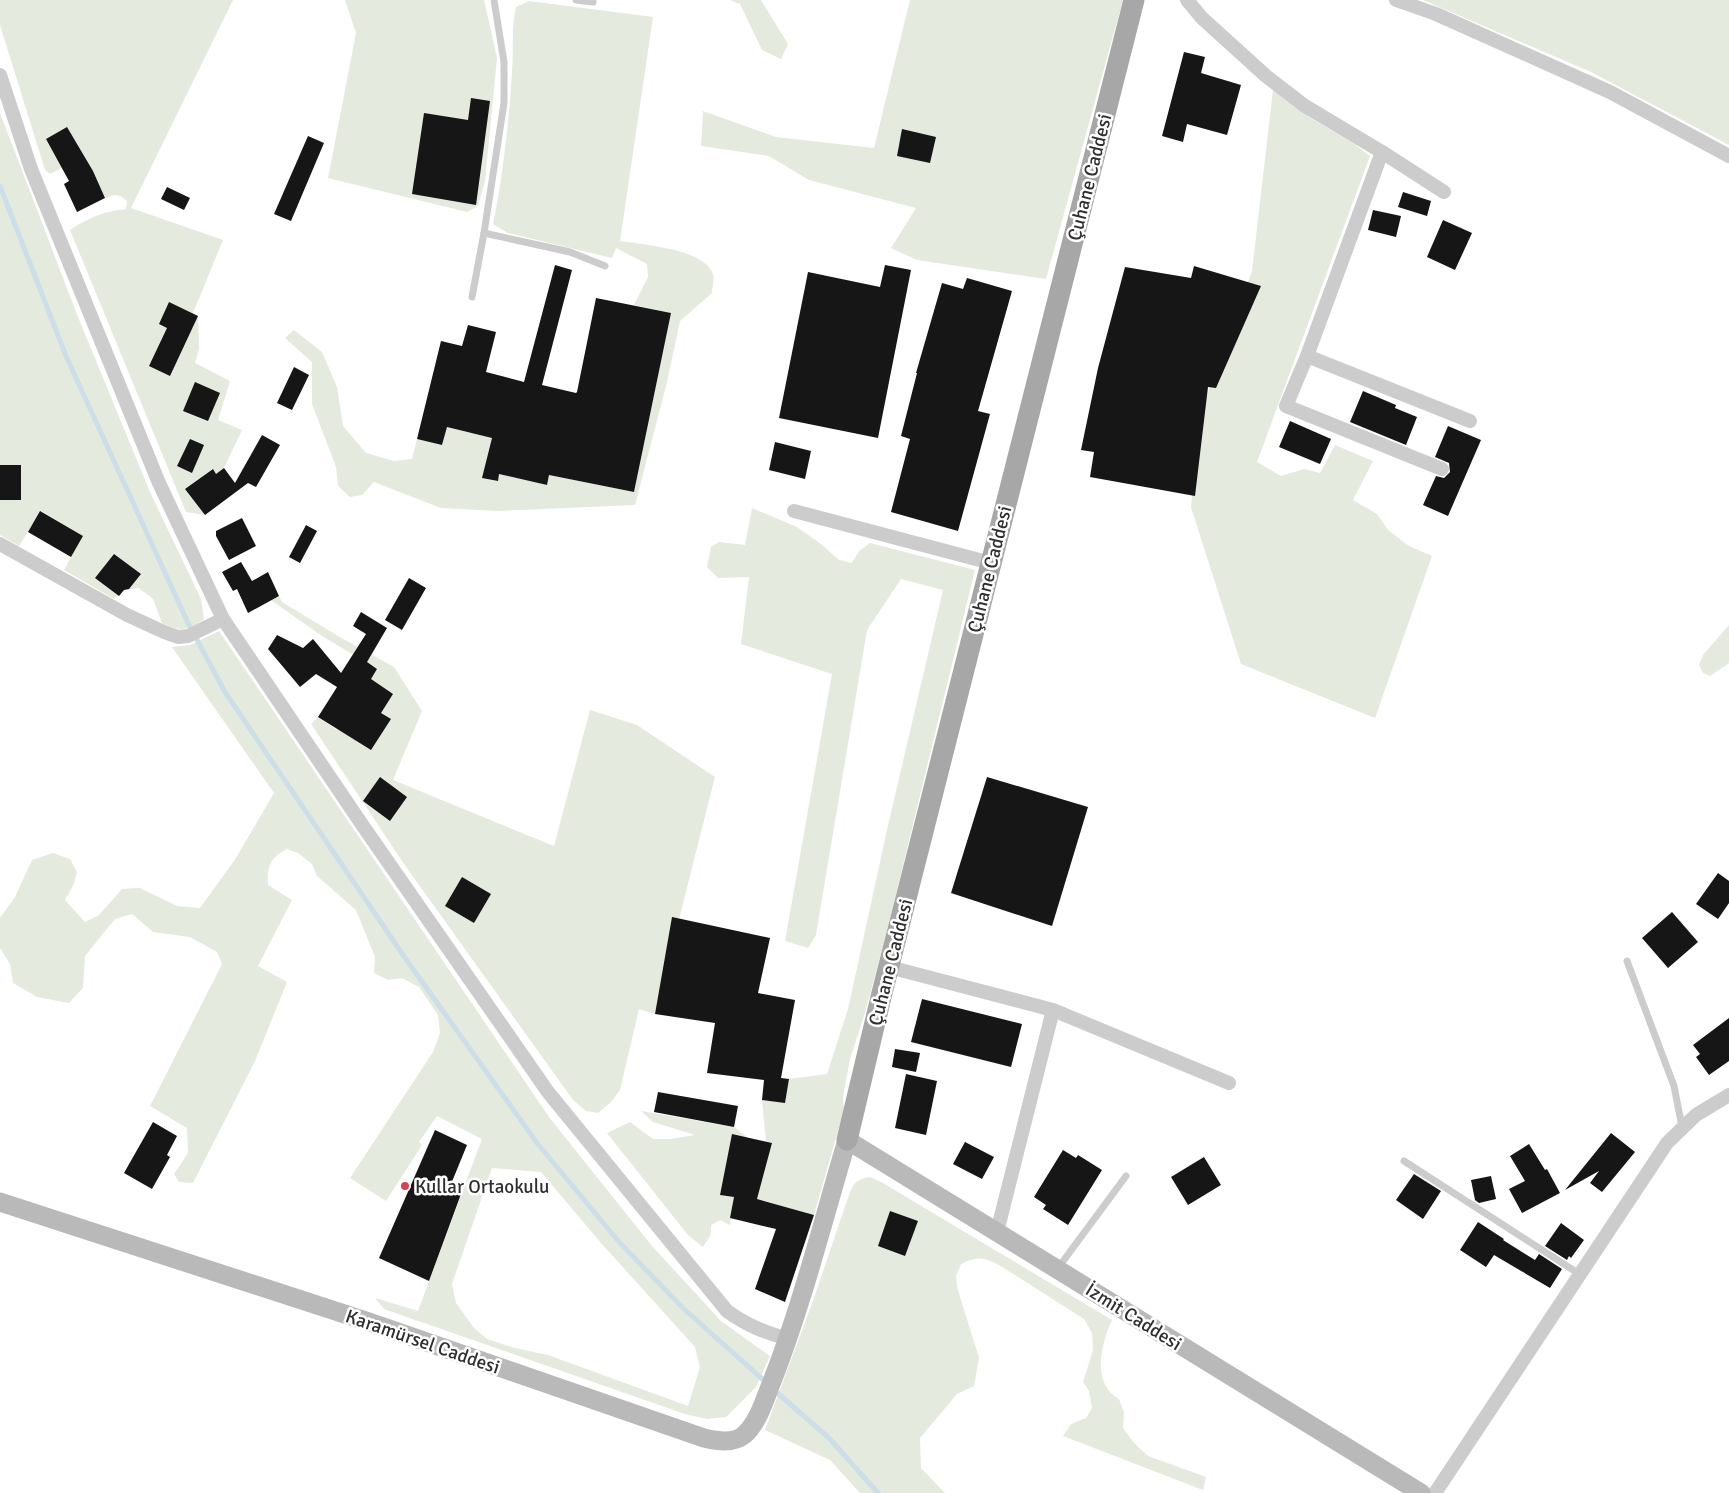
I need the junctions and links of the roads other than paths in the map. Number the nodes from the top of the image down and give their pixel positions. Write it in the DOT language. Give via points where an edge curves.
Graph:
graph roads {
  1 [pos="494,0"];
  2 [pos="576,0"];
  3 [pos="1134,0"];
  4 [pos="1187,0"];
  5 [pos="1396,0"];
  6 [pos="593,2"];
  7 [pos="0,75"];
  8 [pos="1382,152"];
  9 [pos="1729,156"];
  10 [pos="1444,192"];
  11 [pos="484,233"];
  12 [pos="605,266"];
  13 [pos="472,297"];
  14 [pos="1307,356"];
  15 [pos="1470,421"];
  16 [pos="1442,469"];
  17 [pos="794,511"];
  18 [pos="0,544"];
  19 [pos="990,563"];
  20 [pos="224,619"];
  21 [pos="1627,961"];
  22 [pos="889,967"];
  23 [pos="1053,1010"];
  24 [pos="1229,1083"];
  25 [pos="1729,1095"];
  26 [pos="1682,1127"];
  27 [pos="847,1140"];
  28 [pos="1404,1161"];
  29 [pos="1126,1176"];
  30 [pos="0,1202"];
  31 [pos="997,1232"];
  32 [pos="1057,1268"];
  33 [pos="1581,1275"];
  34 [pos="788,1339"];
  35 [pos="1420,1493"];
  36 [pos="1435,1493"];
  1 -- 11 [label="lane" via="504,62 504,103"];
  2 -- 6 [label="lane"];
  3 -- 19 [label="main road, Çuhane Caddesi"];
  4 -- 8 [label="street" via="1202,18 1266,76 1305,106"];
  5 -- 9 [label="street" via="1436,14 1610,92"];
  7 -- 20 [label="street" via="31,169 155,474"];
  8 -- 10 [label="street"];
  8 -- 14 [label="street"];
  11 -- 12 [label="lane" via="570,252"];
  11 -- 13 [label="lane"];
  14 -- 15 [label="street"];
  14 -- 16 [label="street" via="1286,406"];
  17 -- 19 [label="street"];
  18 -- 20 [label="street" via="149,626 178,637 188,636"];
  19 -- 22 [label="main road, Çuhane Caddesi"];
  20 -- 34 [label="street" via="548,1092 727,1311 746,1324"];
  21 -- 26 [label="lane" via="1674,1086"];
  22 -- 23 [label="street"];
  22 -- 27 [label="main road, Çuhane Caddesi"];
  23 -- 24 [label="street"];
  23 -- 31 [label="street"];
  25 -- 26 [label="street"];
  26 -- 33 [label="street" via="1667,1143"];
  27 -- 31 [label="main road, İzmit Caddesi"];
  27 -- 34 [label="main road, Karamürsel Caddesi"];
  28 -- 33 [label="lane"];
  29 -- 32 [label="lane"];
  30 -- 34 [label="main road, Karamürsel Caddesi" via="366,1321 719,1441 733,1441 744,1436 752,1426"];
  31 -- 32 [label="main road, İzmit Caddesi"];
  32 -- 35 [label="main road, İzmit Caddesi"];
  33 -- 36 [label="street"];
}
